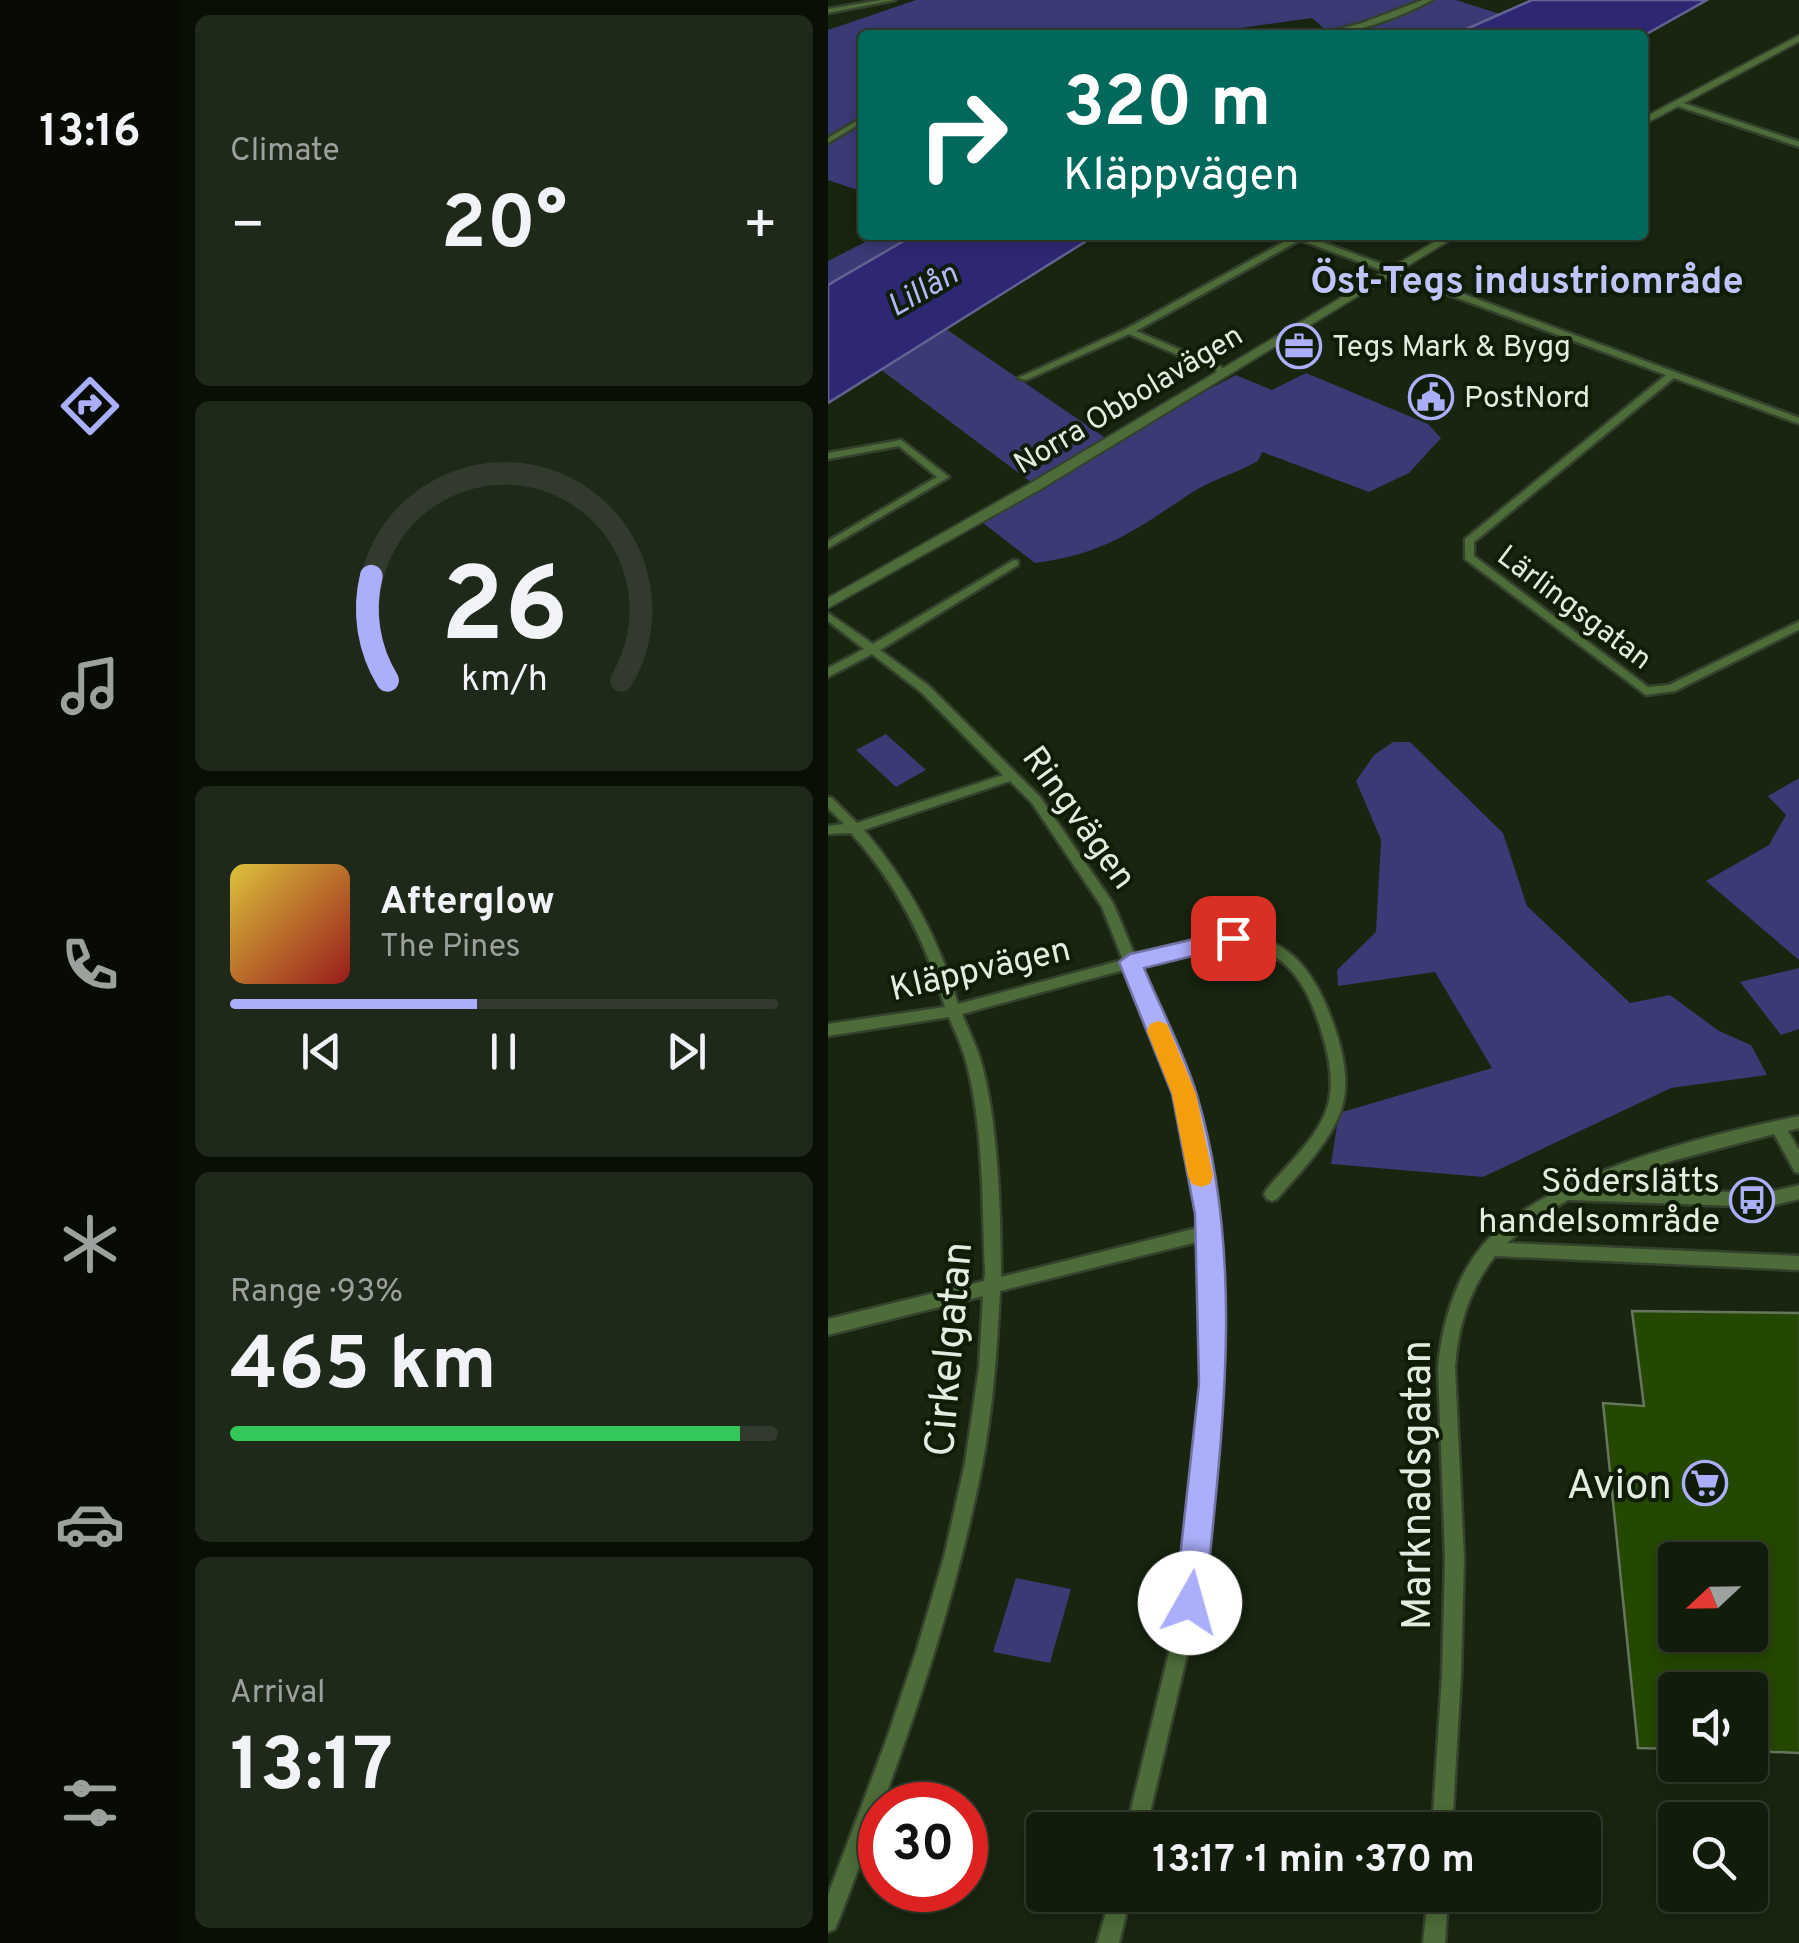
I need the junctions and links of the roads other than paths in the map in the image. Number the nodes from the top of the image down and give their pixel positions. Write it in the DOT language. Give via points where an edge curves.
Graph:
graph roads {
  1 [pos="892,0"];
  2 [pos="1429,0"];
  3 [pos="828,11"];
  4 [pos="1343,30"];
  5 [pos="1800,37"];
  6 [pos="1677,103"];
  7 [pos="1648,119"];
  8 [pos="858,123"];
  9 [pos="828,140"];
  10 [pos="1800,145"];
  11 [pos="1290,240"];
  12 [pos="1308,240"];
  13 [pos="1445,240"];
  14 [pos="1395,271"];
  15 [pos="1129,331"];
  16 [pos="1225,372"];
  17 [pos="1673,374"];
  18 [pos="1023,378"];
  19 [pos="1800,421"];
  20 [pos="828,456"];
  21 [pos="828,545"];
  22 [pos="1014,563"];
  23 [pos="828,604"];
  24 [pos="828,616"];
  25 [pos="1800,624"];
  26 [pos="873,650"];
  27 [pos="828,674"];
  28 [pos="1014,776"];
  29 [pos="828,801"];
  30 [pos="857,828"];
  31 [pos="828,830"];
  32 [pos="1130,962"];
  33 [pos="953,1011"];
  34 [pos="828,1030"];
  35 [pos="1800,1122"];
  36 [pos="1778,1126"];
  37 [pos="1800,1166"];
  38 [pos="1800,1192"];
  39 [pos="1272,1194"];
  40 [pos="1563,1194"];
  41 [pos="1208,1232"];
  42 [pos="1489,1248"];
  43 [pos="1800,1262"];
  44 [pos="996,1287"];
  45 [pos="828,1327"];
  46 [pos="1140,1812"];
  47 [pos="1443,1812"];
  48 [pos="1116,1912"];
  49 [pos="1437,1912"];
  50 [pos="1437,1920"];
  51 [pos="828,1922"];
  52 [pos="1108,1943"];
  53 [pos="1434,1943"];
  54 [pos="1444,1943"];
  1 -- 3 [label="street"];
  2 -- 4 [label="street"];
  5 -- 6 [label="street"];
  6 -- 7 [label="street"];
  6 -- 10 [label="street"];
  8 -- 9 [label="street"];
  11 -- 15 [label="street"];
  12 -- 14 [label="street"];
  13 -- 14 [label="street, Norra Obbolavägen"];
  14 -- 16 [label="street, Norra Obbolavägen"];
  14 -- 17 [label="street"];
  15 -- 16 [label="street"];
  15 -- 18 [label="street"];
  16 -- 23 [label="street, Norra Obbolavägen"];
  17 -- 19 [label="street"];
  17 -- 25 [label="street, Lärlingsgatan" via="1469,541 1469,557 1646,691 1671,688"];
  20 -- 21 [label="street" via="902,444 944,477"];
  22 -- 26 [label="street"];
  24 -- 26 [label="street, Ringvägen"];
  26 -- 27 [label="street"];
  26 -- 28 [label="street, Ringvägen" via="925,689"];
  28 -- 30 [label="street"];
  28 -- 32 [label="street, Ringvägen" via="1108,906"];
  29 -- 30 [label="street, Cirkelgatan"];
  30 -- 31 [label="street"];
  30 -- 33 [label="street, Cirkelgatan" via="913,912"];
  32 -- 33 [label="street, Kläppvägen"];
  32 -- 39 [label="street, Kläppvägen" via="1233,938 1292,961 1306,982 1336,1052 1336,1106"];
  32 -- 41 [label="street, Ringvägen" via="1184,1094"];
  33 -- 34 [label="street, Kläppvägen"];
  33 -- 44 [label="street, Cirkelgatan" via="974,1060 985,1129"];
  35 -- 36 [label="street, Marknadsgatan"];
  36 -- 37 [label="street"];
  36 -- 40 [label="street, Marknadsgatan" via="1652,1160"];
  38 -- 40 [label="street" via="1765,1200"];
  40 -- 42 [label="street, Marknadsgatan" via="1540,1204"];
  41 -- 44 [label="street"];
  41 -- 46 [label="street, Ringvägen" via="1213,1384 1190,1603"];
  42 -- 43 [label="street"];
  42 -- 47 [label="street, Marknadsgatan" via="1462,1296 1448,1344 1454,1577"];
  44 -- 45 [label="street"];
  44 -- 51 [label="street, Cirkelgatan" via="980,1440 960,1540 902,1728"];
  48 -- 52 [label="street"];
  49 -- 50 [label="street"];
  50 -- 53 [label="street"];
  50 -- 54 [label="street"];
}
